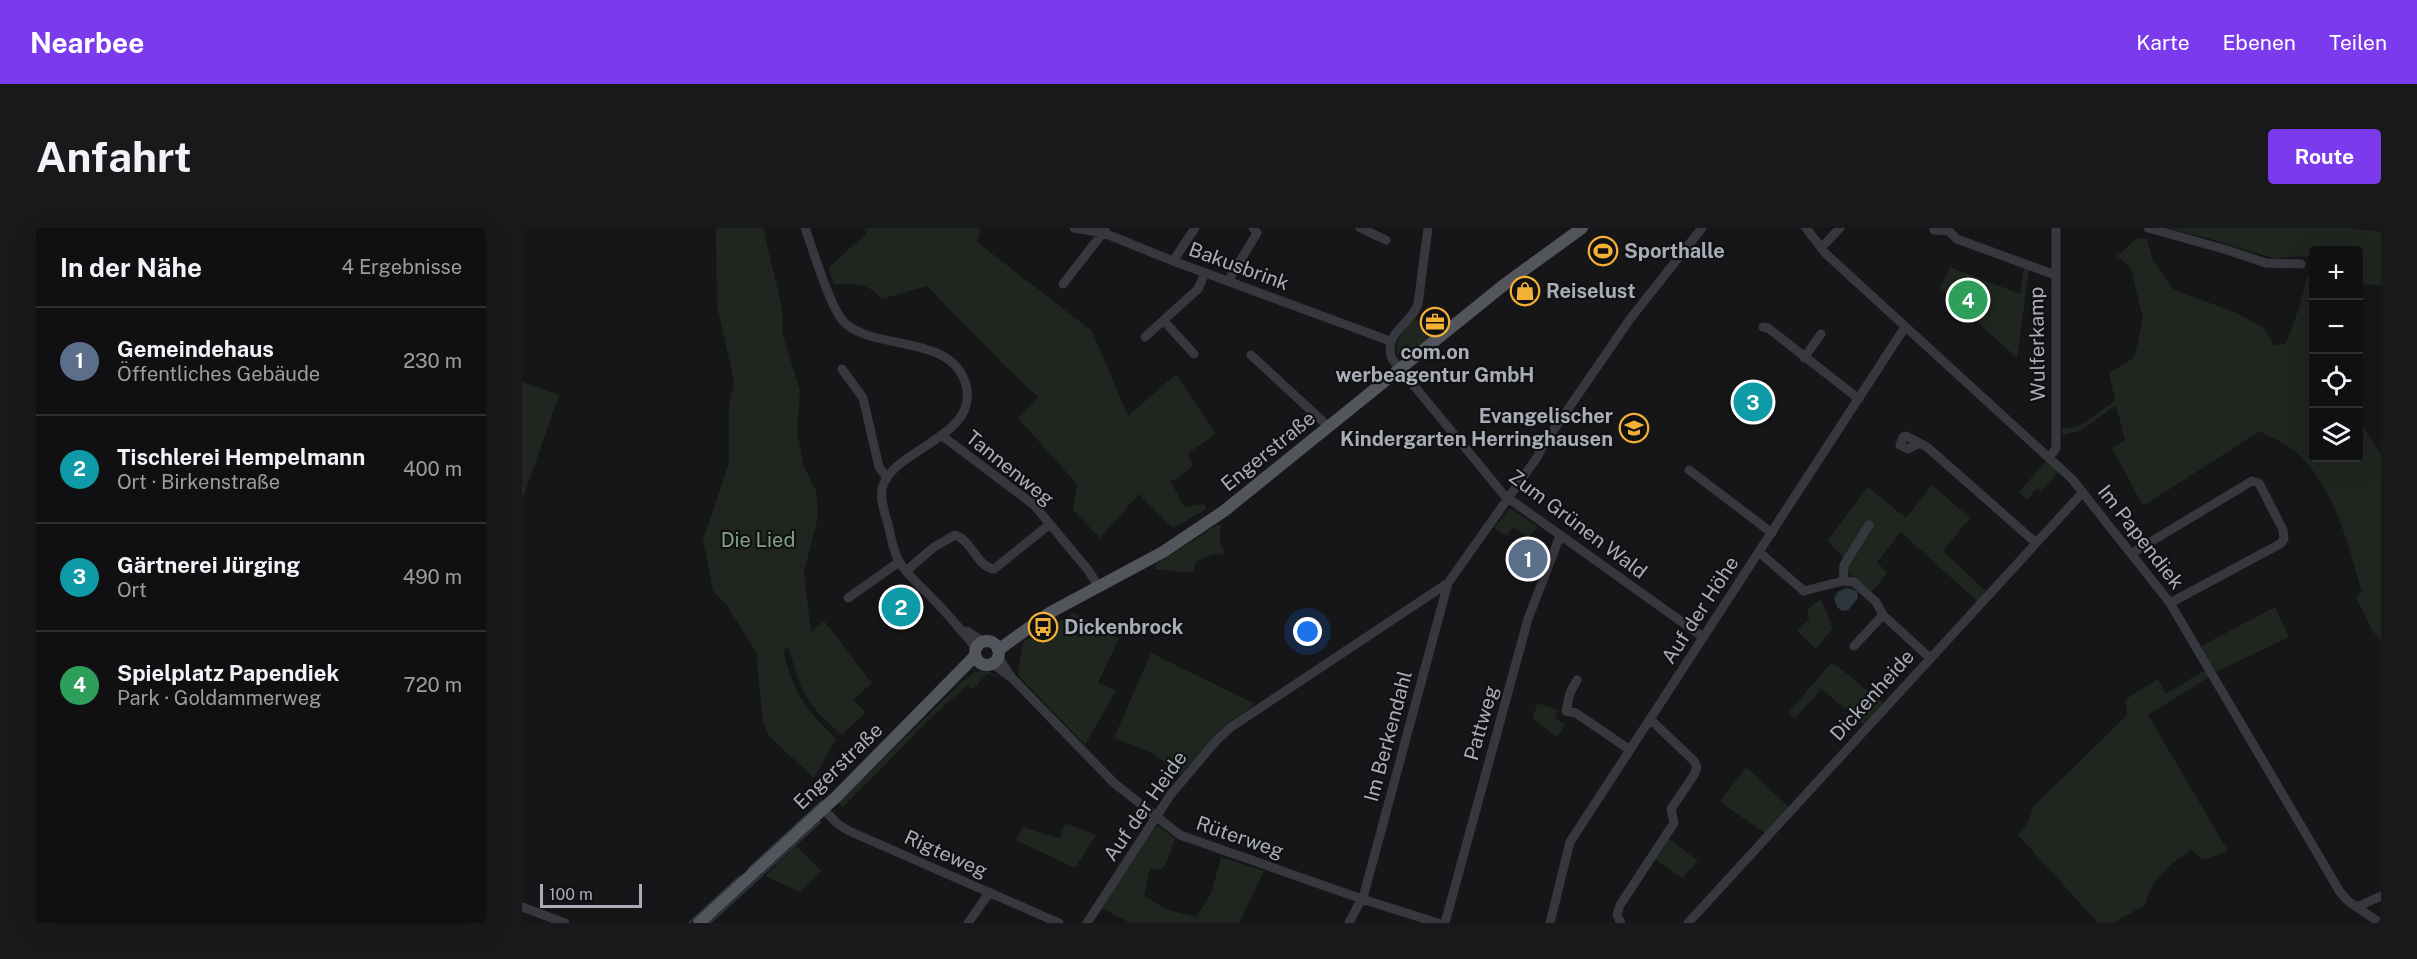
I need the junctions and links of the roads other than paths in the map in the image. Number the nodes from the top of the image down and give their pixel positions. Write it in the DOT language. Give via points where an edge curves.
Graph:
graph roads {
  1 [pos="805,228"];
  2 [pos="1074,228"];
  3 [pos="1195,228"];
  4 [pos="1360,228"];
  5 [pos="1428,228"];
  6 [pos="1582,228"];
  7 [pos="1702,228"];
  8 [pos="1806,228"];
  9 [pos="1840,228"];
  10 [pos="2056,228"];
  11 [pos="2148,228"];
  12 [pos="1934,230"];
  13 [pos="1105,231"];
  14 [pos="1255,231"];
  15 [pos="1386,240"];
  16 [pos="1821,248"];
  17 [pos="1173,261"];
  18 [pos="2301,264"];
  19 [pos="1205,273"];
  20 [pos="2055,275"];
  21 [pos="1228,281"];
  22 [pos="1063,284"];
  23 [pos="1164,321"];
  24 [pos="1763,327"];
  25 [pos="1905,327"];
  26 [pos="1821,334"];
  27 [pos="1145,337"];
  28 [pos="1390,341"];
  29 [pos="1194,354"];
  30 [pos="1251,355"];
  31 [pos="1804,358"];
  32 [pos="842,369"];
  33 [pos="1400,369"];
  34 [pos="1859,399"];
  35 [pos="1329,427"];
  36 [pos="941,435"];
  37 [pos="1918,444"];
  38 [pos="2049,458"];
  39 [pos="1689,470"];
  40 [pos="887,478"];
  41 [pos="2083,492"];
  42 [pos="1508,499"];
  43 [pos="1050,524"];
  44 [pos="1869,525"];
  45 [pos="1772,533"];
  46 [pos="1560,536"];
  47 [pos="2035,542"];
  48 [pos="1759,552"];
  49 [pos="2132,553"];
  50 [pos="899,562"];
  51 [pos="906,571"];
  52 [pos="1843,581"];
  53 [pos="1448,583"];
  54 [pos="1099,587"];
  55 [pos="848,598"];
  56 [pos="2170,603"];
  57 [pos="1882,615"];
  58 [pos="1703,637"];
  59 [pos="1854,646"];
  60 [pos="987,653"];
  61 [pos="1930,658"];
  62 [pos="1577,680"];
  63 [pos="1650,719"];
  64 [pos="1630,750"];
  65 [pos="823,809"];
  66 [pos="1157,817"];
  67 [pos="989,893"];
  68 [pos="2381,896"];
  69 [pos="1362,899"];
  70 [pos="522,907"];
  71 [pos="2357,907"];
  72 [pos="565,923"];
  73 [pos="699,923"];
  74 [pos="968,923"];
  75 [pos="1059,923"];
  76 [pos="1087,923"];
  77 [pos="1349,923"];
  78 [pos="1438,923"];
  79 [pos="1445,923"];
  80 [pos="1550,923"];
  81 [pos="1622,923"];
  82 [pos="1688,923"];
  83 [pos="2380,923"];
  1 -- 36 [label="street" via="837,312 846,324 863,333 944,356 960,372 968,394 965,408 958,421"];
  2 -- 13 [label="street, Bakusbrink"];
  3 -- 17 [label="street"];
  4 -- 15 [label="street"];
  5 -- 28 [label="street" via="1417,308"];
  6 -- 33 [label="main road, Engerstraße"];
  7 -- 42 [label="street, Auf der Heide" via="1613,343"];
  8 -- 16 [label="street, Im Papendiek"];
  9 -- 16 [label="street"];
  10 -- 20 [label="street, Wulferkamp"];
  11 -- 18 [label="street" via="2266,263"];
  12 -- 20 [label="street" via="1949,231 1957,238"];
  13 -- 17 [label="street, Bakusbrink"];
  13 -- 22 [label="street"];
  14 -- 21 [label="street"];
  16 -- 25 [label="street, Im Papendiek"];
  17 -- 19 [label="street, Bakusbrink"];
  19 -- 21 [label="street, Bakusbrink"];
  19 -- 23 [label="street" via="1198,289"];
  20 -- 38 [label="street, Wulferkamp" via="2056,448"];
  21 -- 28 [label="street, Bakusbrink"];
  23 -- 27 [label="street"];
  23 -- 29 [label="street"];
  24 -- 31 [label="street"];
  25 -- 34 [label="street, Auf der Höhe"];
  25 -- 38 [label="street, Im Papendiek"];
  26 -- 31 [label="street"];
  28 -- 33 [label="street, Zum Grünen Wald" via="1390,354"];
  30 -- 35 [label="street"];
  31 -- 34 [label="street"];
  32 -- 40 [label="street" via="863,398 879,468"];
  33 -- 35 [label="main road, Engerstraße"];
  33 -- 42 [label="street, Zum Grünen Wald"];
  34 -- 45 [label="street, Auf der Höhe"];
  35 -- 54 [label="main road, Engerstraße" via="1213,519"];
  36 -- 40 [label="street"];
  36 -- 43 [label="street, Tannenweg" via="1034,505"];
  37 -- 47 [label="street" via="1927,447"];
  38 -- 41 [label="street, Im Papendiek"];
  39 -- 45 [label="street"];
  40 -- 50 [label="street" via="882,488 882,504"];
  41 -- 47 [label="street, Dickenheide"];
  41 -- 49 [label="street, Im Papendiek"];
  42 -- 46 [label="street, Zum Grünen Wald"];
  42 -- 53 [label="street, Auf der Heide"];
  43 -- 51 [label="street" via="994,569 987,567 955,535"];
  43 -- 54 [label="street, Tannenweg"];
  44 -- 52 [label="street" via="1844,564"];
  45 -- 48 [label="street, Auf der Höhe"];
  46 -- 58 [label="street, Zum Grünen Wald"];
  46 -- 79 [label="street, Pattweg" via="1528,619"];
  47 -- 61 [label="street, Dickenheide"];
  48 -- 52 [label="street" via="1804,591"];
  48 -- 58 [label="street, Auf der Höhe"];
  49 -- 56 [label="street, Im Papendiek"];
  49 -- 56 [label="street" via="2252,481 2259,483 2284,539"];
  50 -- 51 [label="street, Rüterweg"];
  50 -- 55 [label="street"];
  51 -- 60 [label="street, Rüterweg"];
  52 -- 57 [label="street" via="1854,582 1876,602"];
  53 -- 66 [label="street, Auf der Heide" via="1231,727 1185,776"];
  53 -- 69 [label="street, Im Berkendahl"];
  54 -- 60 [label="main road, Engerstraße"];
  56 -- 71 [label="street, Im Papendiek" via="2340,892"];
  57 -- 59 [label="street"];
  57 -- 61 [label="street"];
  58 -- 63 [label="street, Auf der Höhe"];
  60 -- 65 [label="main road, Engerstraße" via="949,685"];
  60 -- 66 [label="street, Rüterweg" via="1114,783"];
  61 -- 82 [label="street, Dickenheide"];
  62 -- 64 [label="street" via="1566,711 1576,713"];
  63 -- 64 [label="street, Auf der Höhe"];
  63 -- 81 [label="street" via="1697,767 1671,809 1674,823 1620,905 1617,915"];
  64 -- 80 [label="street, Auf der Höhe" via="1570,842"];
  65 -- 67 [label="street, Rigteweg" via="849,831"];
  65 -- 73 [label="main road, Engerstraße"];
  66 -- 69 [label="street, Rüterweg" via="1190,839"];
  66 -- 76 [label="street, Auf der Heide"];
  67 -- 74 [label="street"];
  67 -- 75 [label="street, Rigteweg"];
  68 -- 71 [label="street"];
  69 -- 77 [label="street, Im Berkendahl"];
  69 -- 78 [label="street, Rüterweg"];
  70 -- 72 [label="street"];
  71 -- 83 [label="street, Im Papendiek"];
}
